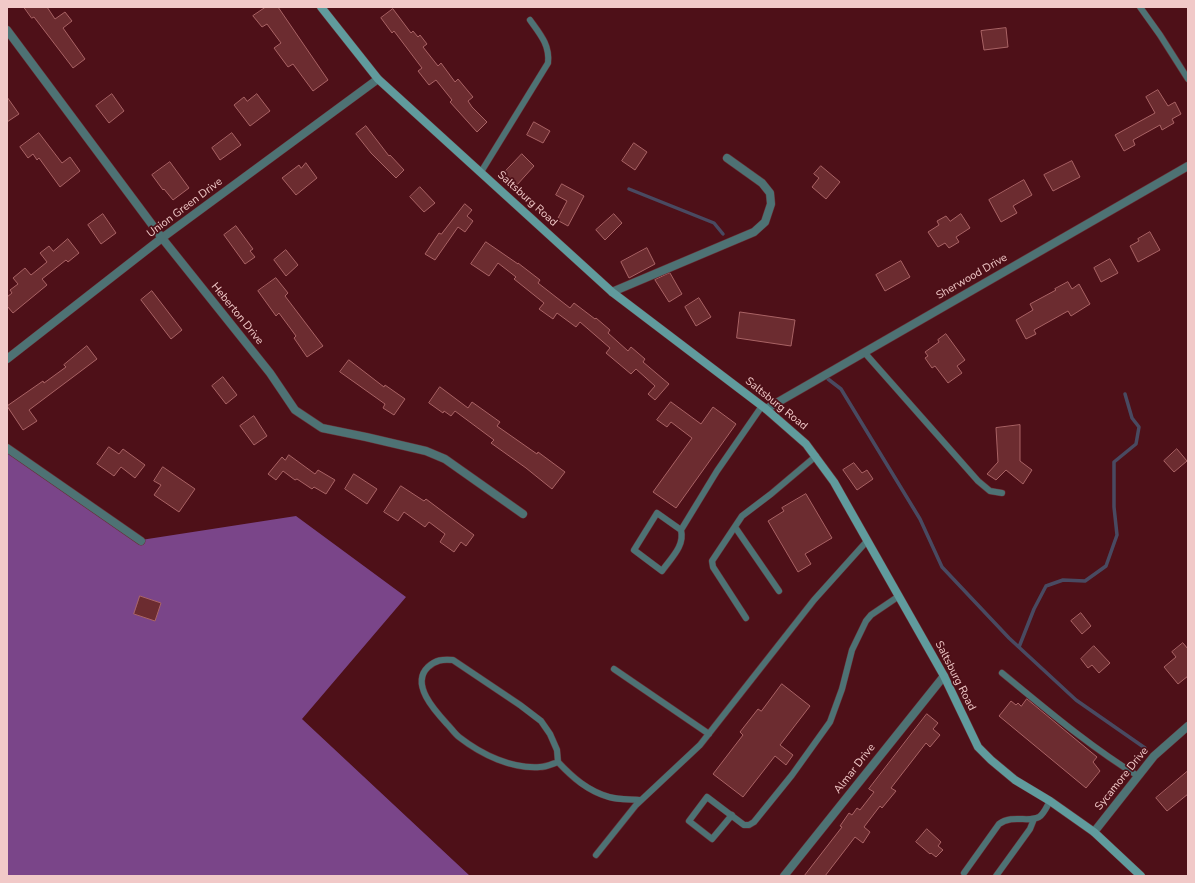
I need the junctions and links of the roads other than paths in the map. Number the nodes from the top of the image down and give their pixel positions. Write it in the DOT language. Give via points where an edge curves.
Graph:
graph roads {
  1 [pos="321,7"];
  2 [pos="1140,7"];
  3 [pos="530,20"];
  4 [pos="7,30"];
  5 [pos="378,79"];
  6 [pos="1188,79"];
  7 [pos="727,158"];
  8 [pos="1188,166"];
  9 [pos="481,172"];
  10 [pos="162,238"];
  11 [pos="612,292"];
  12 [pos="864,352"];
  13 [pos="7,359"];
  14 [pos="764,407"];
  15 [pos="7,448"];
  16 [pos="816,456"];
  17 [pos="1002,493"];
  18 [pos="523,514"];
  19 [pos="734,527"];
  20 [pos="681,530"];
  21 [pos="141,540"];
  22 [pos="867,541"];
  23 [pos="779,591"];
  24 [pos="899,596"];
  25 [pos="746,618"];
  26 [pos="614,669"];
  27 [pos="1002,673"];
  28 [pos="944,676"];
  29 [pos="1188,726"];
  30 [pos="709,734"];
  31 [pos="558,762"];
  32 [pos="1138,776"];
  33 [pos="641,800"];
  34 [pos="1050,801"];
  35 [pos="732,815"];
  36 [pos="1034,819"];
  37 [pos="1094,832"];
  38 [pos="596,855"];
  39 [pos="964,873"];
  40 [pos="784,876"];
  41 [pos="996,876"];
  42 [pos="1141,876"];
  1 -- 5 [label="main road, Saltsburg Road"];
  2 -- 6 [label="lane"];
  3 -- 9 [label="lane" via="546,41 548,62"];
  4 -- 10 [label="street, Heberton Drive"];
  5 -- 9 [label="main road, Saltsburg Road"];
  5 -- 10 [label="street, Union Green Drive"];
  7 -- 11 [label="street" via="762,183 770,193 771,204 765,222 754,232"];
  8 -- 12 [label="street, Sherwood Drive"];
  9 -- 11 [label="main road, Saltsburg Road"];
  10 -- 13 [label="street, Union Green Drive"];
  10 -- 18 [label="street, Heberton Drive" via="270,373 295,410 322,428 426,451 445,460"];
  11 -- 14 [label="main road, Saltsburg Road"];
  12 -- 14 [label="street, Sherwood Drive"];
  12 -- 17 [label="lane" via="978,481 990,491"];
  14 -- 16 [label="main road, Saltsburg Road"];
  14 -- 20 [label="lane" via="717,471"];
  15 -- 21 [label="street"];
  16 -- 19 [label="lane" via="742,516"];
  16 -- 22 [label="main road, Saltsburg Road" via="834,482"];
  19 -- 23 [label="lane"];
  19 -- 25 [label="lane" via="712,561 713,567"];
  20 -- 20 [label="lane" via="681,544 662,571 634,550 657,513"];
  22 -- 24 [label="main road, Saltsburg Road"];
  22 -- 30 [label="lane" via="814,600"];
  24 -- 28 [label="main road, Saltsburg Road"];
  24 -- 35 [label="lane" via="866,621 852,650 833,716 792,775 754,822 744,825"];
  26 -- 30 [label="lane"];
  27 -- 32 [label="lane" via="1088,743"];
  28 -- 34 [label="main road, Saltsburg Road" via="978,746 1015,780"];
  28 -- 40 [label="street, Almar Drive"];
  29 -- 32 [label="street, Sycamore Drive" via="1154,756"];
  30 -- 33 [label="lane"];
  31 -- 31 [label="lane" via="557,750 550,734 540,721 520,705 453,660 440,659 425,670 421,681 424,694 434,710 459,737 488,756 519,766 541,768"];
  31 -- 33 [label="lane" via="590,790 611,798"];
  32 -- 37 [label="street, Sycamore Drive"];
  33 -- 38 [label="lane"];
  34 -- 36 [label="lane" via="1041,816"];
  34 -- 37 [label="main road, Saltsburg Road"];
  35 -- 35 [label="lane" via="707,796 689,821 712,839"];
  36 -- 39 [label="lane" via="1014,818 999,824"];
  36 -- 41 [label="lane" via="1030,829"];
  37 -- 42 [label="main road, Saltsburg Road"];
}
